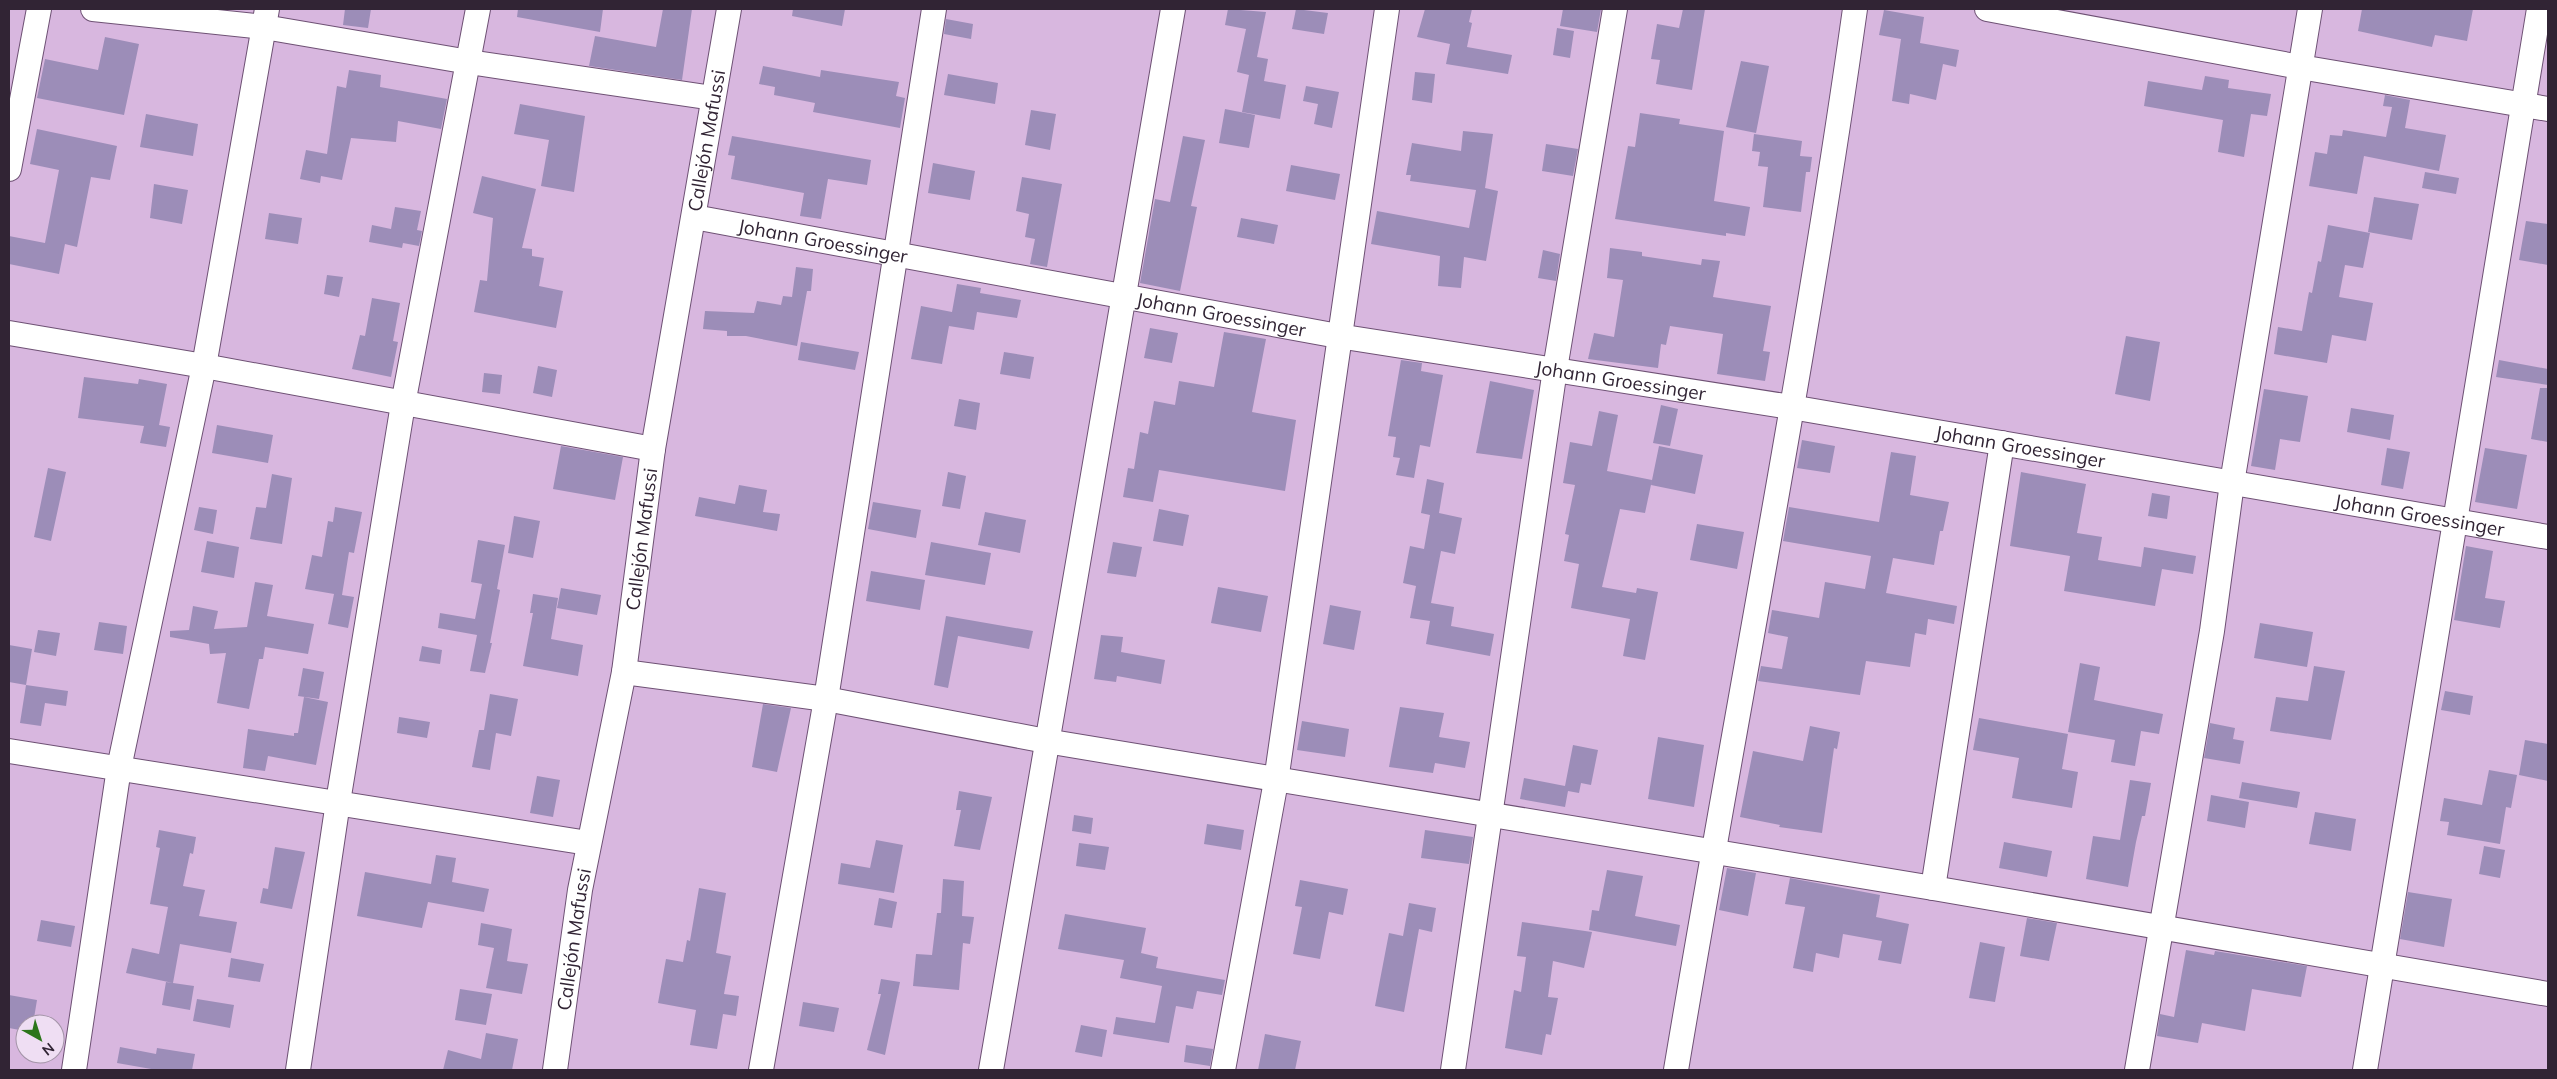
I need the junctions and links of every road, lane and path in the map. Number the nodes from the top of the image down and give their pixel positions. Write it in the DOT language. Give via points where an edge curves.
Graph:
graph roads {
  1 [pos="38,9"];
  2 [pos="93,9"];
  3 [pos="478,9"];
  4 [pos="729,9"];
  5 [pos="934,9"];
  6 [pos="1173,9"];
  7 [pos="1387,9"];
  8 [pos="1615,9"];
  9 [pos="1855,9"];
  10 [pos="1987,9"];
  11 [pos="2310,9"];
  12 [pos="2539,9"];
  13 [pos="265,18"];
  14 [pos="469,62"];
  15 [pos="2300,67"];
  16 [pos="15,98"];
  17 [pos="713,98"];
  18 [pos="2522,105"];
  19 [pos="2548,109"];
  20 [pos="9,169"];
  21 [pos="694,217"];
  22 [pos="895,255"];
  23 [pos="1123,295"];
  24 [pos="9,334"];
  25 [pos="1338,336"];
  26 [pos="204,366"];
  27 [pos="1555,369"];
  28 [pos="403,404"];
  29 [pos="1791,407"];
  30 [pos="2002,443"];
  31 [pos="653,449"];
  32 [pos="2232,483"];
  33 [pos="2454,521"];
  34 [pos="2548,538"];
  35 [pos="624,672"];
  36 [pos="826,699"];
  37 [pos="1046,741"];
  38 [pos="9,752"];
  39 [pos="120,768"];
  40 [pos="1276,780"];
  41 [pos="338,802"];
  42 [pos="1491,814"];
  43 [pos="588,843"];
  44 [pos="1712,852"];
  45 [pos="1933,888"];
  46 [pos="2161,929"];
  47 [pos="2382,966"];
  48 [pos="2548,994"];
  49 [pos="74,1070"];
  50 [pos="298,1070"];
  51 [pos="555,1070"];
  52 [pos="761,1070"];
  53 [pos="991,1070"];
  54 [pos="1224,1070"];
  55 [pos="1453,1070"];
  56 [pos="1676,1070"];
  57 [pos="2137,1070"];
  58 [pos="2365,1070"];
  1 -- 16 [label="street"];
  2 -- 13 [label="street"];
  3 -- 14 [label="street"];
  4 -- 17 [label="street, Callejón Mafussi"];
  5 -- 22 [label="street"];
  6 -- 23 [label="street"];
  7 -- 25 [label="street"];
  8 -- 27 [label="street"];
  9 -- 29 [label="street" via="1828,197"];
  10 -- 15 [label="street"];
  11 -- 15 [label="street"];
  12 -- 18 [label="street"];
  13 -- 14 [label="street"];
  13 -- 26 [label="street"];
  14 -- 17 [label="street"];
  14 -- 28 [label="street"];
  15 -- 18 [label="street"];
  15 -- 32 [label="street"];
  16 -- 20 [label="street"];
  17 -- 21 [label="street, Callejón Mafussi"];
  18 -- 19 [label="street"];
  18 -- 33 [label="street"];
  21 -- 22 [label="street, Johann Groessinger"];
  21 -- 31 [label="street, Callejón Mafussi"];
  22 -- 23 [label="street, Johann Groessinger"];
  22 -- 36 [label="street"];
  23 -- 25 [label="street, Johann Groessinger"];
  23 -- 37 [label="street"];
  24 -- 26 [label="street"];
  25 -- 27 [label="street, Johann Groessinger"];
  25 -- 40 [label="street"];
  26 -- 28 [label="street"];
  26 -- 39 [label="street"];
  27 -- 29 [label="street, Johann Groessinger"];
  27 -- 42 [label="street"];
  28 -- 31 [label="street"];
  28 -- 41 [label="street"];
  29 -- 30 [label="street, Johann Groessinger"];
  29 -- 44 [label="street"];
  30 -- 32 [label="street, Johann Groessinger"];
  30 -- 45 [label="street"];
  31 -- 35 [label="street, Callejón Mafussi"];
  32 -- 33 [label="street, Johann Groessinger"];
  32 -- 46 [label="street" via="2212,631"];
  33 -- 34 [label="street, Johann Groessinger"];
  33 -- 47 [label="street"];
  35 -- 36 [label="street"];
  35 -- 43 [label="street, Callejón Mafussi"];
  36 -- 37 [label="street"];
  36 -- 52 [label="street"];
  37 -- 40 [label="street"];
  37 -- 53 [label="street"];
  38 -- 39 [label="street"];
  39 -- 41 [label="street"];
  39 -- 49 [label="street"];
  40 -- 42 [label="street"];
  40 -- 54 [label="street"];
  41 -- 43 [label="street"];
  41 -- 50 [label="street"];
  42 -- 44 [label="street"];
  42 -- 55 [label="street"];
  43 -- 51 [label="street, Callejón Mafussi"];
  44 -- 45 [label="street"];
  44 -- 56 [label="street"];
  45 -- 46 [label="street"];
  46 -- 47 [label="street"];
  46 -- 57 [label="street"];
  47 -- 48 [label="street"];
  47 -- 58 [label="street"];
}
